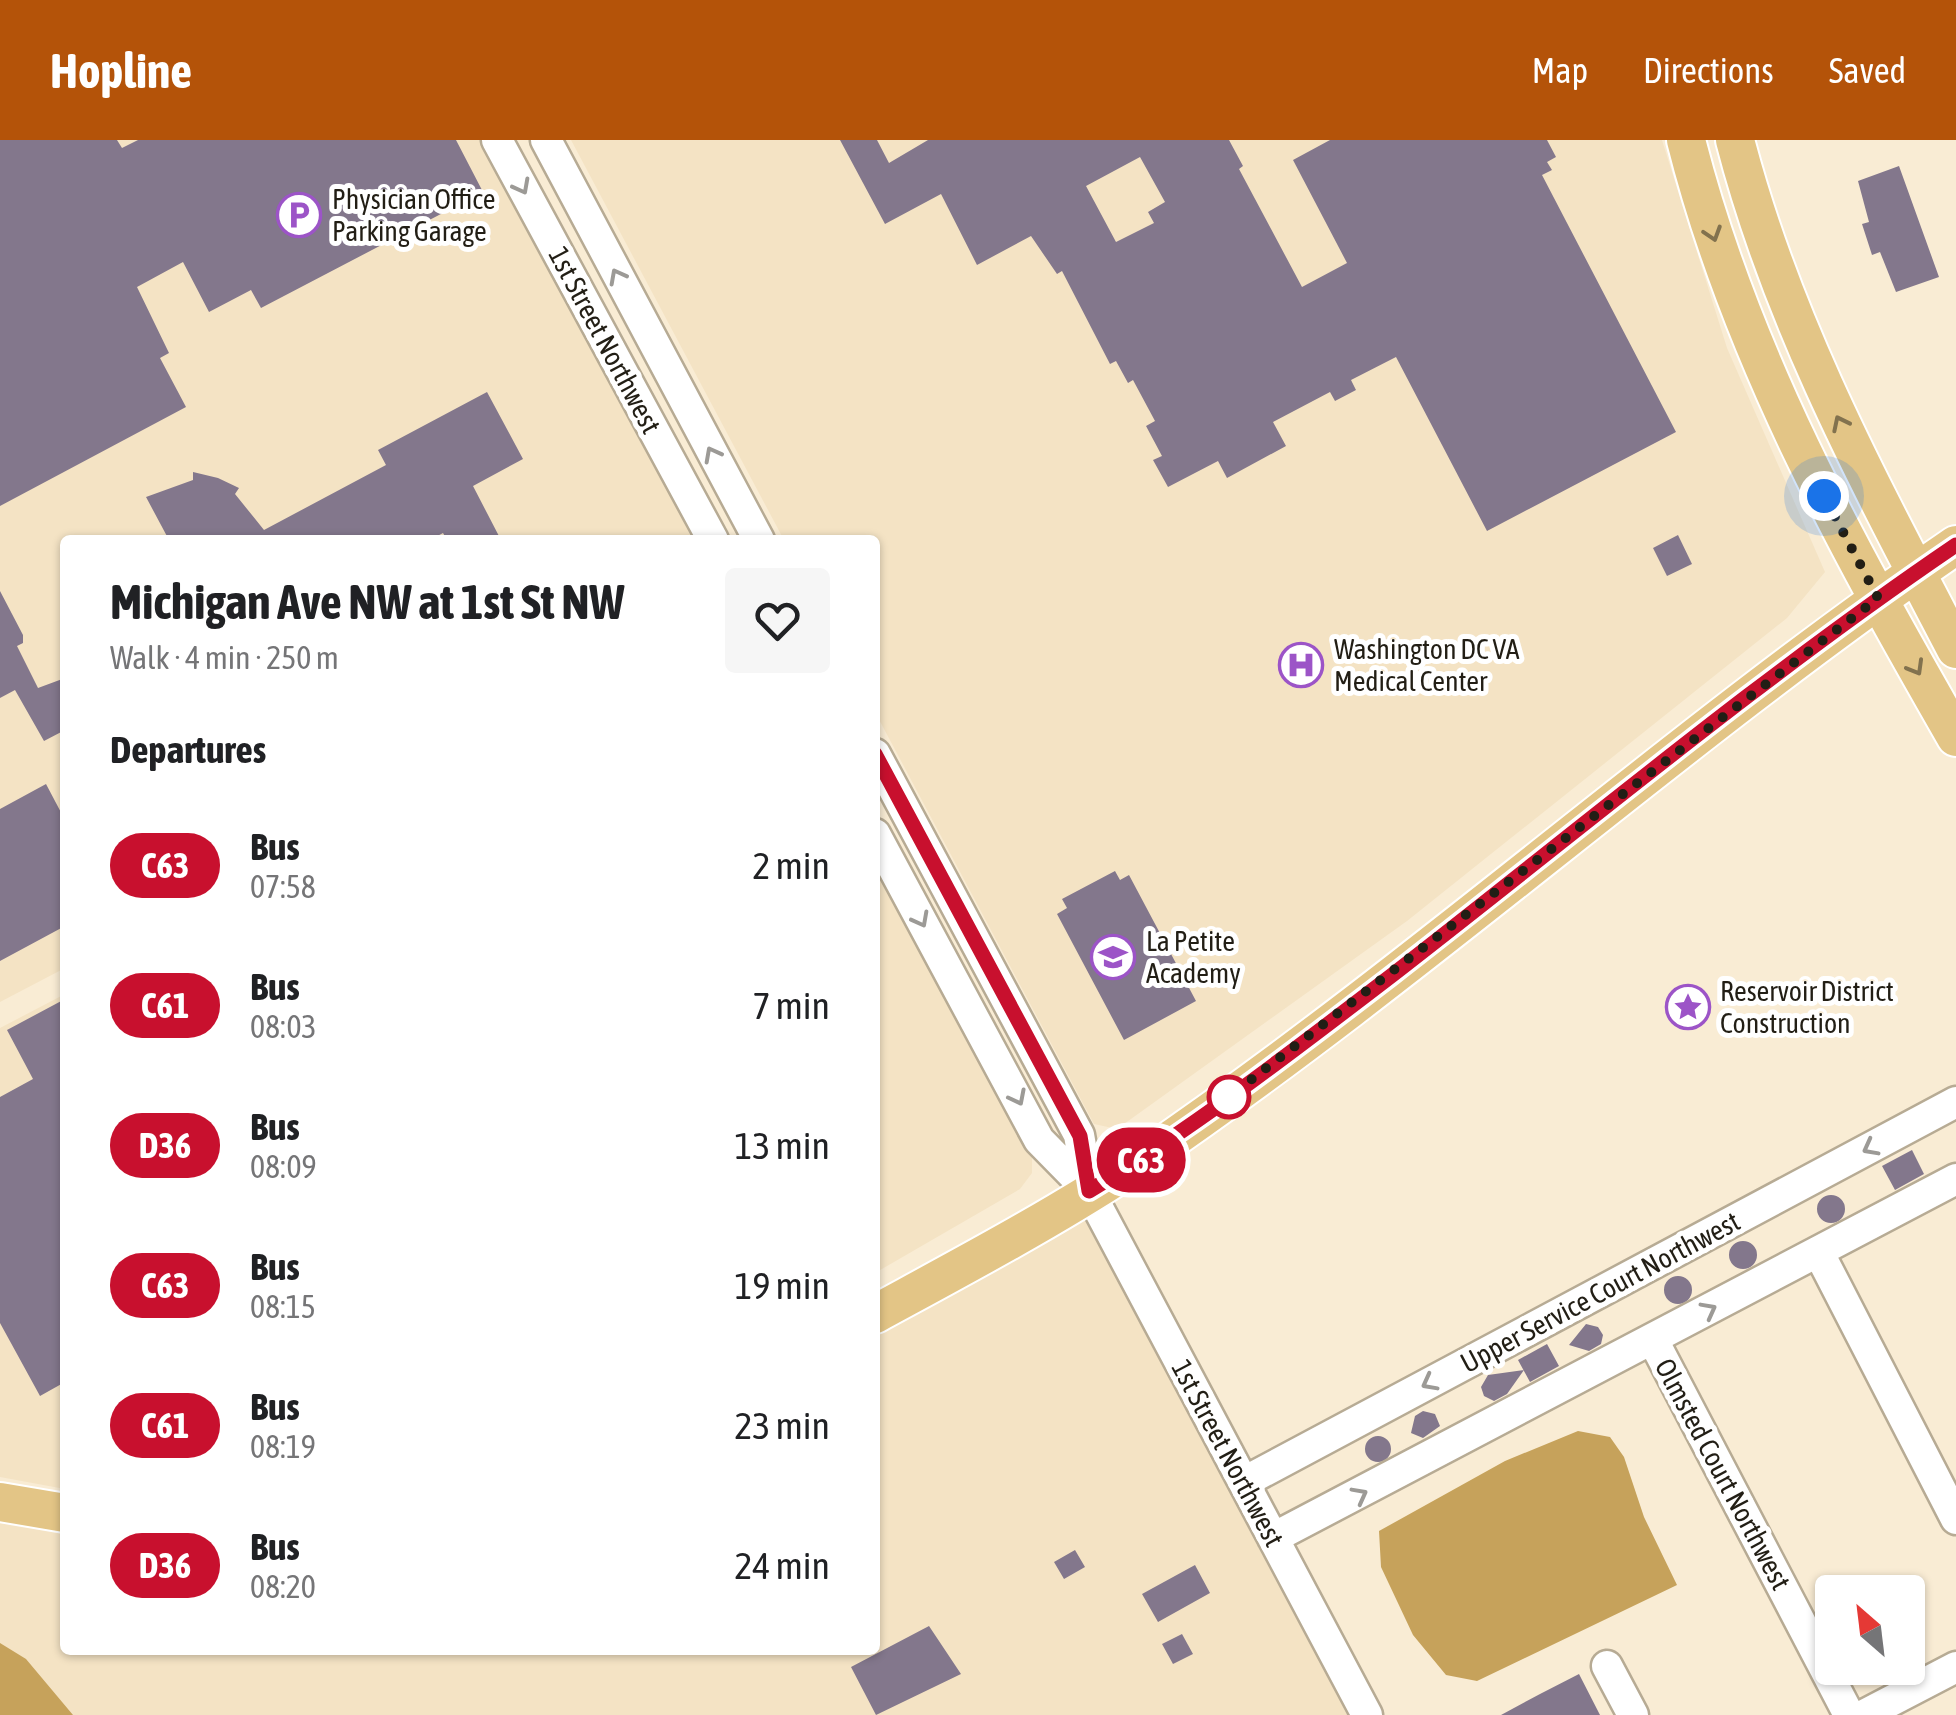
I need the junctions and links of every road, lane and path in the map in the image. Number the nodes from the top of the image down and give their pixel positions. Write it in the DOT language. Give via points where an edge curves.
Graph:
graph roads {
  1 [pos="497,140"];
  2 [pos="546,140"];
  3 [pos="1686,140"];
  4 [pos="1735,140"];
  5 [pos="710,535"];
  6 [pos="756,535"];
  7 [pos="1956,545"];
  8 [pos="1916,572"];
  9 [pos="1878,598"];
  10 [pos="1956,650"];
  11 [pos="1956,737"];
  12 [pos="880,763"];
  13 [pos="880,843"];
  14 [pos="1956,1102"];
  15 [pos="1956,1180"];
  16 [pos="1089,1191"];
  17 [pos="1819,1252"];
  18 [pos="880,1311"];
  19 [pos="1652,1340"];
  20 [pos="1244,1482"];
  21 [pos="0,1502"];
  22 [pos="60,1512"];
  23 [pos="1956,1519"];
  24 [pos="1273,1538"];
  25 [pos="1607,1666"];
  26 [pos="1956,1667"];
  27 [pos="1367,1715"];
  28 [pos="1633,1715"];
  29 [pos="1849,1715"];
  30 [pos="1864,1715"];
  1 -- 5 [label="street, 1st Street Northwest, one-way"];
  6 -- 2 [label="street, 1st Street Northwest, one-way"];
  3 -- 9 [label="main road, one-way" via="1763,366"];
  8 -- 4 [label="main road, one-way" via="1805,348"];
  7 -- 8 [label="main road"];
  8 -- 9 [label="main road"];
  8 -- 10 [label="main road"];
  9 -- 11 [label="main road, one-way"];
  9 -- 16 [label="main road" via="1292,1052"];
  12 -- 16 [label="street, 1st Street Northwest" via="1080,1136"];
  13 -- 16 [label="street, 1st Street Northwest, one-way" via="1039,1140"];
  14 -- 20 [label="street, Upper Service Court Northwest, one-way"];
  15 -- 17 [label="street"];
  16 -- 18 [label="main road"];
  16 -- 20 [label="street, 1st Street Northwest"];
  19 -- 17 [label="street, one-way"];
  17 -- 23 [label="street"];
  24 -- 19 [label="street, one-way"];
  19 -- 29 [label="street, Olmsted Court Northwest"];
  20 -- 24 [label="street, 1st Street Northwest"];
  21 -- 22 [label="main road"];
  24 -- 27 [label="street, 1st Street Northwest"];
  25 -- 28 [label="street"];
  26 -- 30 [label="street"];
}
